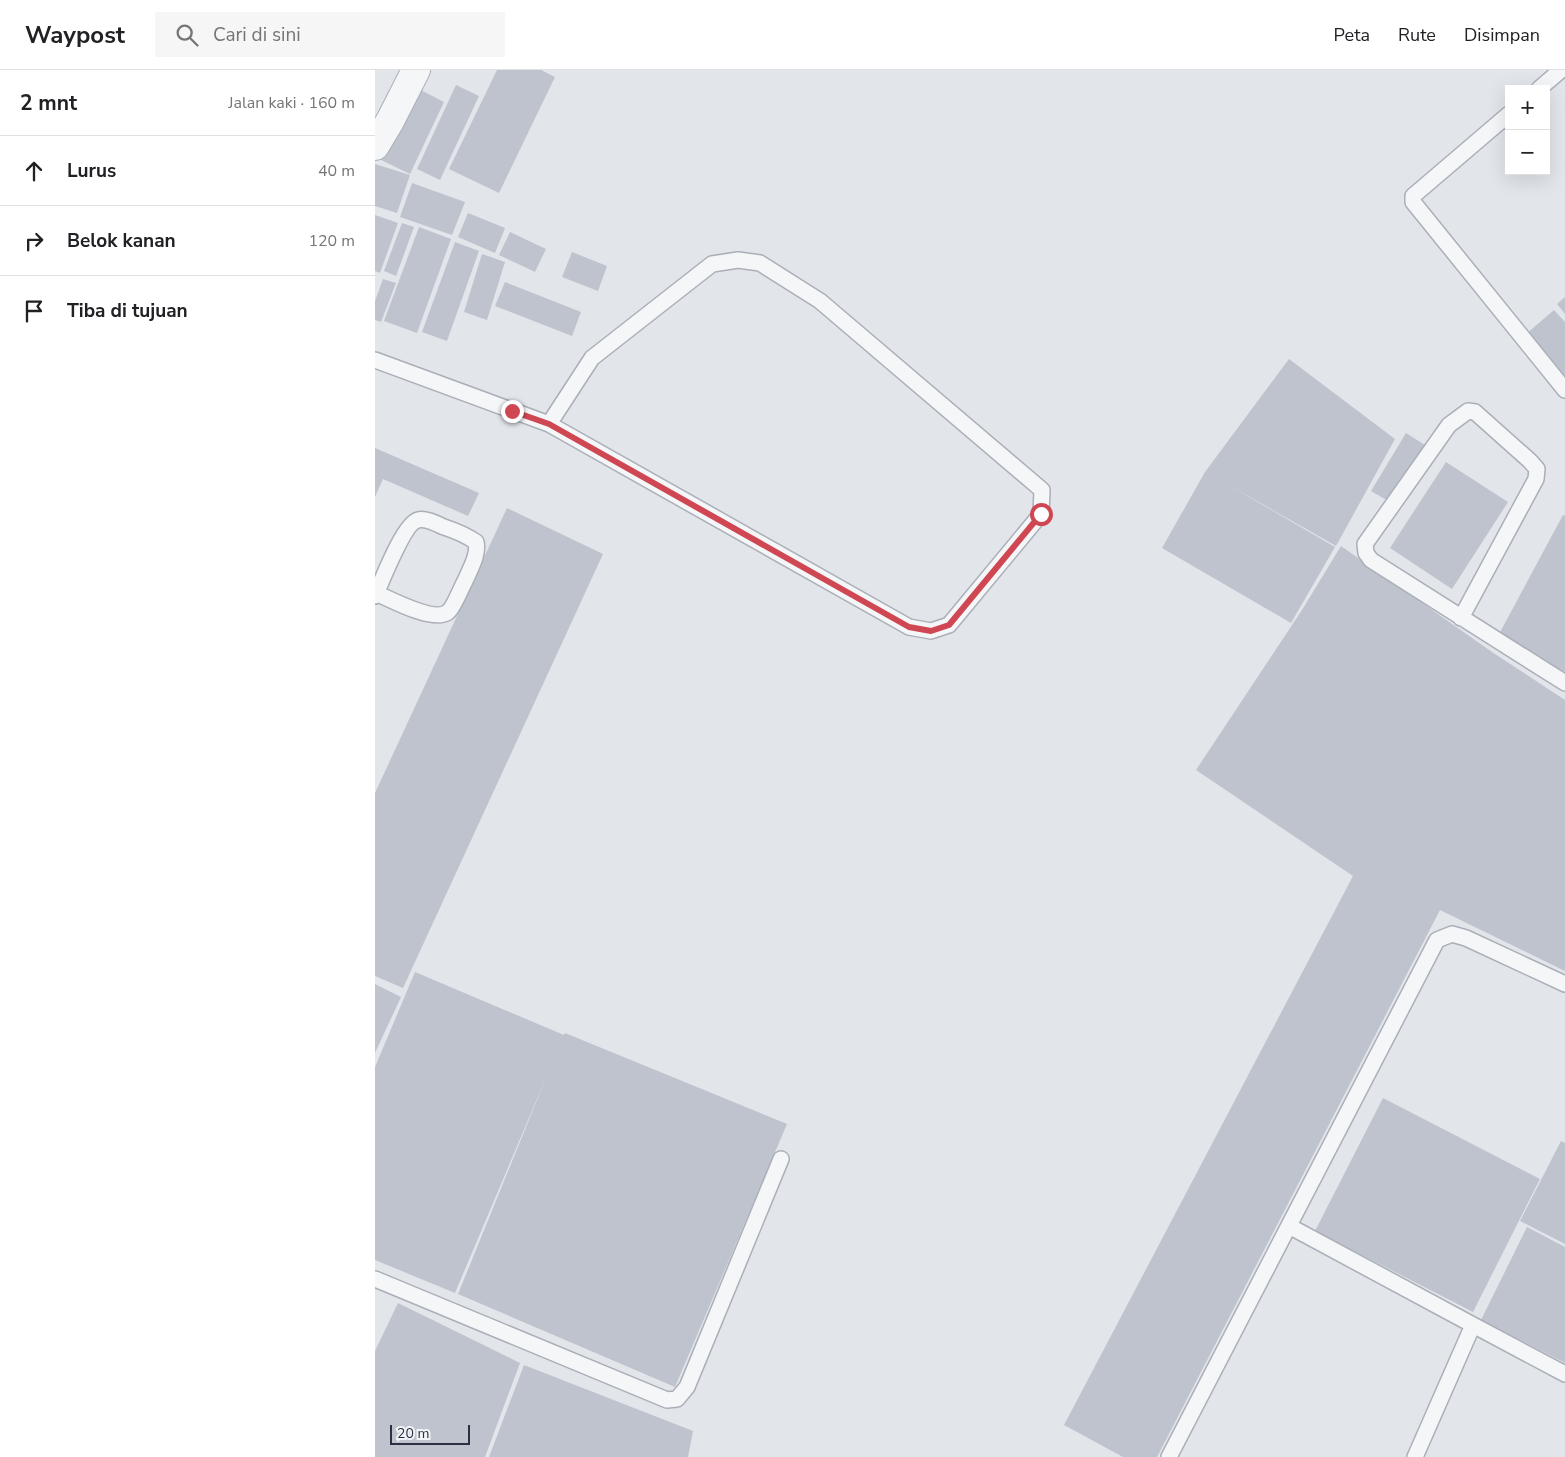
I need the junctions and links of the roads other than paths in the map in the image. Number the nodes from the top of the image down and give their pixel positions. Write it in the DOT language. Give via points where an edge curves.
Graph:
graph roads {
  1 [pos="415,70"];
  2 [pos="1561,70"];
  3 [pos="1544,85"];
  4 [pos="1505,117"];
  5 [pos="383,118"];
  6 [pos="375,146"];
  7 [pos="375,360"];
  8 [pos="1565,390"];
  9 [pos="549,424"];
  10 [pos="376,595"];
  11 [pos="1461,618"];
  12 [pos="1565,683"];
  13 [pos="1565,984"];
  14 [pos="781,1159"];
  15 [pos="1289,1226"];
  16 [pos="375,1279"];
  17 [pos="1473,1326"];
  18 [pos="1565,1374"];
  19 [pos="1169,1457"];
  20 [pos="1415,1457"];
  1 -- 5 [label="street"];
  2 -- 3 [label="lane"];
  4 -- 8 [label="lane" via="1413,196 1413,202"];
  5 -- 6 [label="street"];
  7 -- 9 [label="lane"];
  9 -- 9 [label="lane" via="909,627 931,631 949,625 1041,514 1042,490 820,301 760,263 738,260 712,264 592,358"];
  10 -- 10 [label="lane" via="412,522 421,519 434,523 476,542 478,550 450,611 441,615 423,612"];
  11 -- 11 [label="lane" via="1371,560 1365,544 1449,424 1468,411 1475,412 1537,469 1536,480"];
  11 -- 12 [label="lane"];
  13 -- 15 [label="lane" via="1466,938 1452,934 1437,940"];
  14 -- 16 [label="lane" via="687,1386 677,1399 667,1400"];
  15 -- 17 [label="lane"];
  15 -- 19 [label="lane"];
  17 -- 18 [label="lane"];
  17 -- 20 [label="lane"];
}
